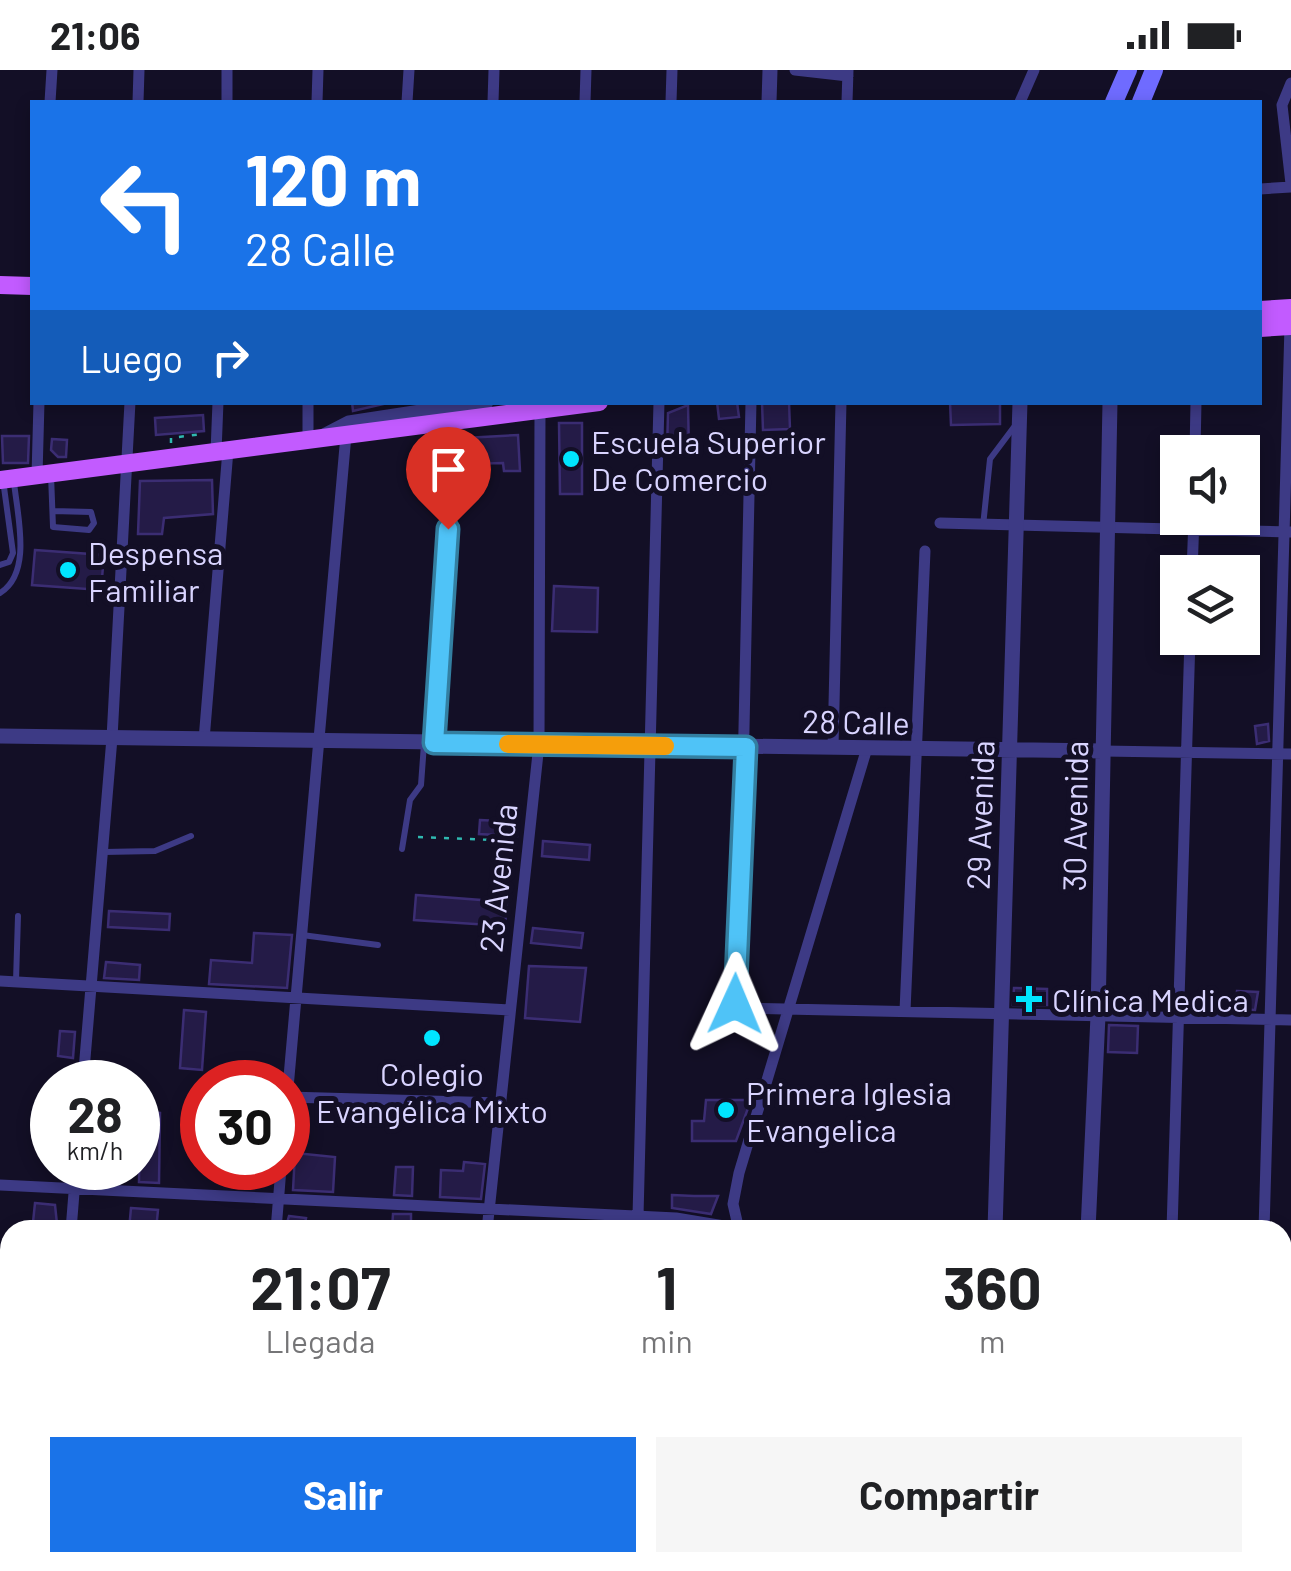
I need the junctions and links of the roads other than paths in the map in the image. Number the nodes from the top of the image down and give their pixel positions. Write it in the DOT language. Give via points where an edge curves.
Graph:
graph roads {
  1 [pos="52,70"];
  2 [pos="139,70"];
  3 [pos="228,70"];
  4 [pos="318,70"];
  5 [pos="408,70"];
  6 [pos="494,70"];
  7 [pos="586,70"];
  8 [pos="672,70"];
  9 [pos="770,70"];
  10 [pos="794,70"];
  11 [pos="1128,70"];
  12 [pos="1154,70"];
  13 [pos="848,73"];
  14 [pos="1031,73"];
  15 [pos="1291,83"];
  16 [pos="50,100"];
  17 [pos="138,100"];
  18 [pos="227,100"];
  19 [pos="317,100"];
  20 [pos="407,100"];
  21 [pos="492,100"];
  22 [pos="584,100"];
  23 [pos="672,100"];
  24 [pos="768,100"];
  25 [pos="847,100"];
  26 [pos="1021,100"];
  27 [pos="1115,100"];
  28 [pos="1142,100"];
  29 [pos="1291,185"];
  30 [pos="1262,189"];
  31 [pos="0,285"];
  32 [pos="30,286"];
  33 [pos="1262,311"];
  34 [pos="1290,320"];
  35 [pos="1262,327"];
  36 [pos="39,405"];
  37 [pos="130,405"];
  38 [pos="218,405"];
  39 [pos="308,405"];
  40 [pos="447,405"];
  41 [pos="576,405"];
  42 [pos="659,405"];
  43 [pos="750,405"];
  44 [pos="841,405"];
  45 [pos="1020,405"];
  46 [pos="1110,405"];
  47 [pos="1196,405"];
  48 [pos="395,409"];
  49 [pos="540,410"];
  50 [pos="454,422"];
  51 [pos="1019,422"];
  52 [pos="346,435"];
  53 [pos="1195,435"];
  54 [pos="314,439"];
  55 [pos="222,451"];
  56 [pos="129,464"];
  57 [pos="44,475"];
  58 [pos="5,480"];
  59 [pos="53,510"];
  60 [pos="940,523"];
  61 [pos="1160,526"];
  62 [pos="983,527"];
  63 [pos="1018,527"];
  64 [pos="1108,529"];
  65 [pos="1260,530"];
  66 [pos="1288,532"];
  67 [pos="925,551"];
  68 [pos="0,566"];
  69 [pos="0,593"];
  70 [pos="1189,655"];
  71 [pos="0,736"];
  72 [pos="112,738"];
  73 [pos="204,740"];
  74 [pos="317,742"];
  75 [pos="429,743"];
  76 [pos="538,744"];
  77 [pos="653,746"];
  78 [pos="746,747"];
  79 [pos="833,748"];
  80 [pos="867,748"];
  81 [pos="915,749"];
  82 [pos="1009,750"];
  83 [pos="1103,751"];
  84 [pos="1185,752"];
  85 [pos="1284,754"];
  86 [pos="191,836"];
  87 [pos="402,849"];
  88 [pos="102,852"];
  89 [pos="18,916"];
  90 [pos="300,935"];
  91 [pos="378,945"];
  92 [pos="0,981"];
  93 [pos="16,982"];
  94 [pos="91,986"];
  95 [pos="295,998"];
  96 [pos="787,1009"];
  97 [pos="510,1010"];
  98 [pos="904,1011"];
  99 [pos="1000,1013"];
  100 [pos="1098,1016"];
  101 [pos="1178,1018"];
  102 [pos="1270,1020"];
  103 [pos="1291,1020"];
  104 [pos="85,1060"];
  105 [pos="290,1060"];
  106 [pos="310,1098"];
  107 [pos="500,1103"];
  108 [pos="0,1185"];
  109 [pos="30,1186"];
  110 [pos="74,1190"];
  111 [pos="115,1190"];
  112 [pos="279,1190"];
  113 [pos="278,1198"];
  114 [pos="489,1208"];
  115 [pos="638,1216"];
  116 [pos="72,1220"];
  117 [pos="277,1220"];
  118 [pos="488,1220"];
  119 [pos="657,1220"];
  120 [pos="739,1220"];
  121 [pos="995,1220"];
  122 [pos="1088,1220"];
  123 [pos="1172,1220"];
  124 [pos="1264,1220"];
  1 -- 16 [label="street"];
  2 -- 17 [label="street"];
  3 -- 18 [label="street"];
  4 -- 19 [label="street"];
  5 -- 20 [label="street"];
  6 -- 21 [label="street"];
  7 -- 22 [label="street"];
  8 -- 23 [label="street"];
  9 -- 24 [label="street"];
  10 -- 13 [label="street"];
  11 -- 27 [label="main road"];
  12 -- 28 [label="main road"];
  13 -- 25 [label="street"];
  14 -- 26 [label="street"];
  15 -- 29 [label="street" via="1282,105"];
  29 -- 30 [label="street"];
  31 -- 32 [label="main road"];
  33 -- 34 [label="main road"];
  34 -- 35 [label="main road"];
  34 -- 66 [label="street"];
  36 -- 57 [label="street"];
  37 -- 56 [label="street"];
  38 -- 55 [label="street"];
  39 -- 54 [label="street"];
  40 -- 48 [label="street"];
  41 -- 49 [label="main road"];
  42 -- 77 [label="street"];
  43 -- 78 [label="street"];
  44 -- 79 [label="street"];
  45 -- 51 [label="street, 29 Avenida"];
  46 -- 64 [label="street, 30 Avenida"];
  47 -- 53 [label="street"];
  48 -- 54 [label="street"];
  49 -- 50 [label="main road"];
  49 -- 76 [label="street, 23 Avenida"];
  50 -- 52 [label="main road"];
  50 -- 75 [label="street"];
  51 -- 62 [label="lane" via="990,460"];
  51 -- 63 [label="street, 29 Avenida"];
  52 -- 54 [label="main road"];
  52 -- 74 [label="street"];
  54 -- 55 [label="main road"];
  55 -- 56 [label="main road"];
  55 -- 73 [label="street"];
  56 -- 57 [label="main road"];
  56 -- 72 [label="street"];
  57 -- 58 [label="main road"];
  57 -- 59 [label="lane"];
  58 -- 68 [label="lane" via="13,553"];
  58 -- 69 [label="lane" via="20,560"];
  59 -- 59 [label="lane" via="56,530 89,530 94,524 91,512"];
  60 -- 62 [label="street"];
  61 -- 64 [label="street"];
  62 -- 63 [label="street"];
  63 -- 64 [label="street"];
  63 -- 82 [label="street, 29 Avenida"];
  64 -- 83 [label="street, 30 Avenida"];
  65 -- 66 [label="street"];
  66 -- 85 [label="street"];
  67 -- 81 [label="street"];
  70 -- 84 [label="street"];
  71 -- 72 [label="street, 28 Calle"];
  72 -- 73 [label="street, 28 Calle"];
  72 -- 88 [label="street"];
  73 -- 74 [label="street, 28 Calle"];
  74 -- 75 [label="street, 28 Calle"];
  74 -- 90 [label="street"];
  75 -- 76 [label="street, 28 Calle"];
  75 -- 87 [label="lane"];
  76 -- 77 [label="street, 28 Calle"];
  76 -- 97 [label="street, 23 Avenida"];
  77 -- 78 [label="street, 28 Calle"];
  77 -- 115 [label="street"];
  78 -- 79 [label="street, 28 Calle"];
  78 -- 96 [label="street" via="734,1000 738,1008"];
  79 -- 80 [label="street, 28 Calle"];
  80 -- 81 [label="street, 28 Calle"];
  80 -- 96 [label="street"];
  81 -- 82 [label="street, 28 Calle"];
  81 -- 98 [label="street"];
  82 -- 83 [label="street, 28 Calle"];
  82 -- 99 [label="street, 29 Avenida"];
  83 -- 84 [label="street, 28 Calle"];
  83 -- 100 [label="street, 30 Avenida"];
  84 -- 85 [label="street, 28 Calle"];
  84 -- 101 [label="street"];
  85 -- 102 [label="street"];
  86 -- 88 [label="lane" via="155,851"];
  88 -- 94 [label="street"];
  89 -- 93 [label="lane"];
  90 -- 91 [label="lane"];
  90 -- 95 [label="street"];
  92 -- 93 [label="street"];
  93 -- 94 [label="street"];
  94 -- 95 [label="street"];
  94 -- 104 [label="street"];
  95 -- 97 [label="street"];
  95 -- 105 [label="street"];
  96 -- 98 [label="street"];
  96 -- 120 [label="street" via="734,1192"];
  97 -- 107 [label="street, 23 Avenida"];
  98 -- 99 [label="street"];
  99 -- 100 [label="street"];
  99 -- 121 [label="street, 29 Avenida"];
  100 -- 101 [label="street"];
  100 -- 122 [label="street, 30 Avenida"];
  101 -- 102 [label="street"];
  101 -- 123 [label="street"];
  102 -- 103 [label="street"];
  102 -- 124 [label="street"];
  106 -- 107 [label="street"];
  107 -- 114 [label="street, 23 Avenida"];
  108 -- 109 [label="street"];
  110 -- 116 [label="street"];
  111 -- 113 [label="street"];
  112 -- 113 [label="street"];
  113 -- 114 [label="street"];
  113 -- 117 [label="street"];
  114 -- 115 [label="street"];
  114 -- 118 [label="street, 23 Avenida"];
  115 -- 119 [label="street"];
}
